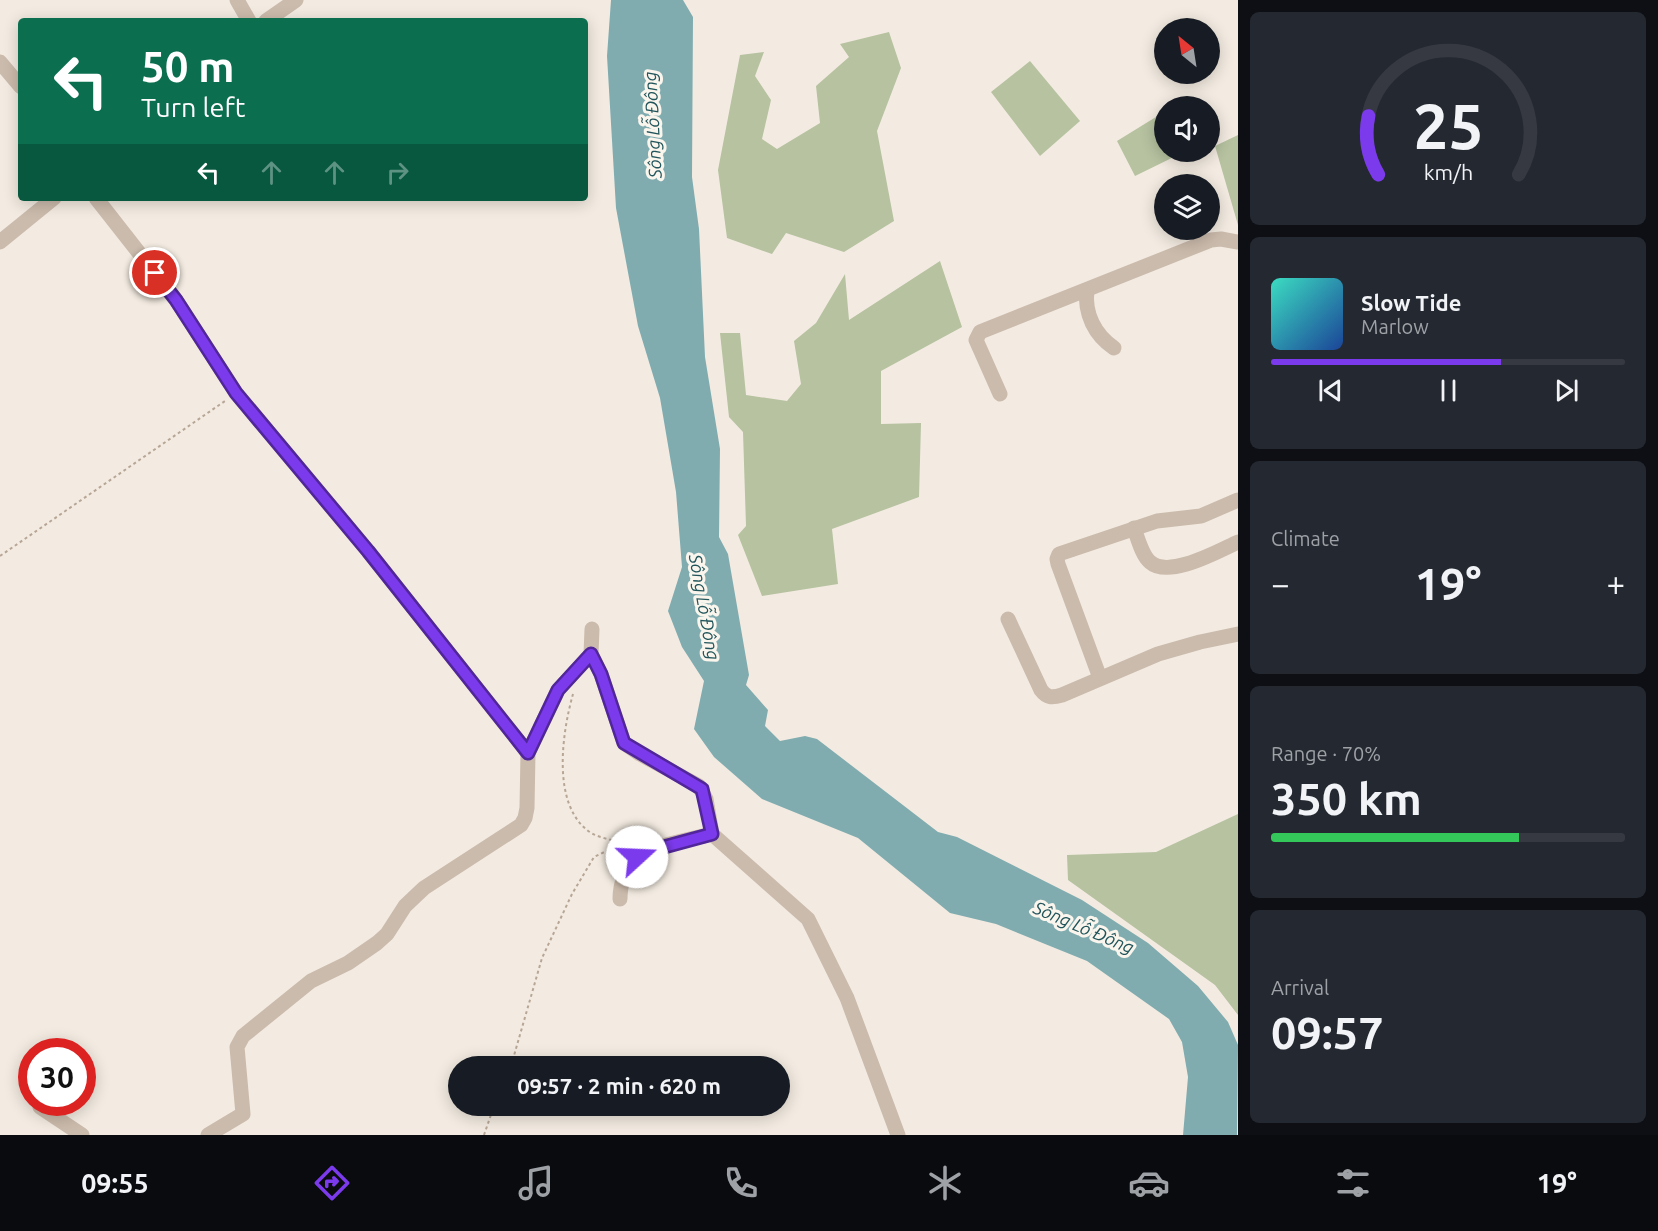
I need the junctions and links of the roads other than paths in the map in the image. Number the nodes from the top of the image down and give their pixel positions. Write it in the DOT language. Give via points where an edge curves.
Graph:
graph roads {
  1 [pos="237,0"];
  2 [pos="296,0"];
  3 [pos="247,18"];
  4 [pos="271,18"];
  5 [pos="0,62"];
  6 [pos="18,83"];
  7 [pos="50,201"];
  8 [pos="98,201"];
  9 [pos="0,242"];
  10 [pos="1238,242"];
  11 [pos="1087,290"];
  12 [pos="1114,348"];
  13 [pos="1000,394"];
  14 [pos="1238,500"];
  15 [pos="1134,528"];
  16 [pos="1238,542"];
  17 [pos="1008,620"];
  18 [pos="591,629"];
  19 [pos="1238,634"];
  20 [pos="591,654"];
  21 [pos="1100,678"];
  22 [pos="528,753"];
  23 [pos="712,834"];
  24 [pos="620,899"];
  25 [pos="54,1116"];
  26 [pos="82,1135"];
  27 [pos="208,1135"];
  28 [pos="898,1135"];
  1 -- 3 [label="street"];
  2 -- 4 [label="street"];
  5 -- 6 [label="street"];
  7 -- 9 [label="street"];
  8 -- 22 [label="street" via="176,300 236,393"];
  10 -- 11 [label="street" via="1211,240"];
  11 -- 12 [label="street" via="1091,321 1097,333"];
  11 -- 13 [label="street" via="978,334 976,340"];
  14 -- 15 [label="street" via="1201,516"];
  15 -- 16 [label="street" via="1146,557 1165,568 1184,565"];
  15 -- 21 [label="street" via="1059,554 1057,559"];
  17 -- 21 [label="street" via="1047,697 1062,695"];
  18 -- 20 [label="street"];
  19 -- 21 [label="street" via="1158,654"];
  20 -- 22 [label="street" via="558,690"];
  20 -- 23 [label="street" via="624,743 702,789"];
  22 -- 27 [label="street" via="527,814 522,823 424,888 377,943 308,983 243,1036 237,1047 243,1114"];
  23 -- 24 [label="street" via="637,857 621,883"];
  23 -- 28 [label="street" via="808,919 847,998"];
  25 -- 26 [label="street"];
}
